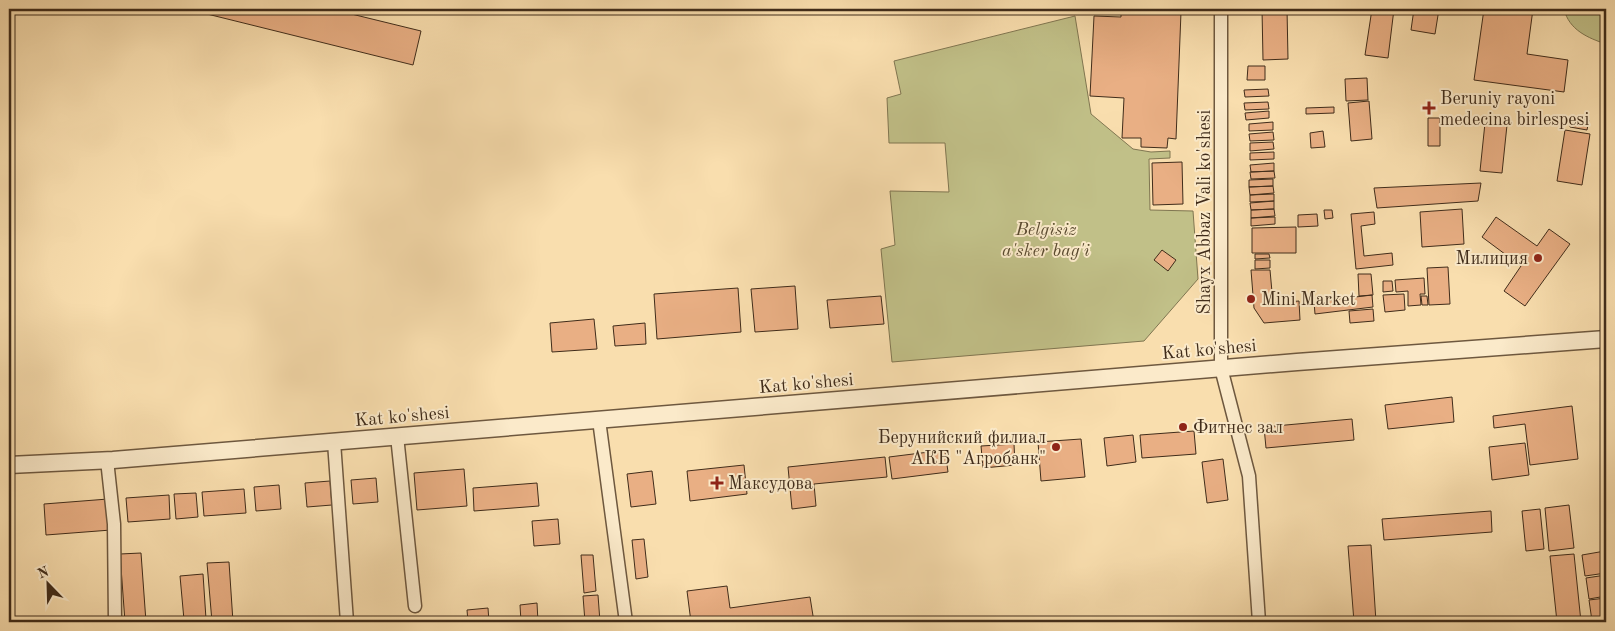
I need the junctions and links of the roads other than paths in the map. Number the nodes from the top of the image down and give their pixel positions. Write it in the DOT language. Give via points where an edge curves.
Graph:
graph roads {
  1 [pos="1221,9"];
  2 [pos="1606,338"];
  3 [pos="1221,368"];
  4 [pos="599,420"];
  5 [pos="397,436"];
  6 [pos="334,442"];
  7 [pos="107,460"];
  8 [pos="9,465"];
  9 [pos="415,606"];
  10 [pos="115,622"];
  11 [pos="347,622"];
  12 [pos="626,622"];
  13 [pos="1259,622"];
  1 -- 3 [label="street, Shayx Abbaz Vali ko'shesi"];
  2 -- 3 [label="street, Kat ko'shesi"];
  3 -- 4 [label="street, Kat ko'shesi"];
  3 -- 13 [label="street, Shayx Abbaz Vali ko'shesi" via="1249,476"];
  4 -- 5 [label="street, Kat ko'shesi"];
  4 -- 12 [label="street"];
  5 -- 6 [label="street, Kat ko'shesi"];
  5 -- 9 [label="street"];
  6 -- 7 [label="street, Kat ko'shesi"];
  6 -- 11 [label="street"];
  7 -- 8 [label="street, Kat ko'shesi"];
  7 -- 10 [label="street" via="114,524"];
}
